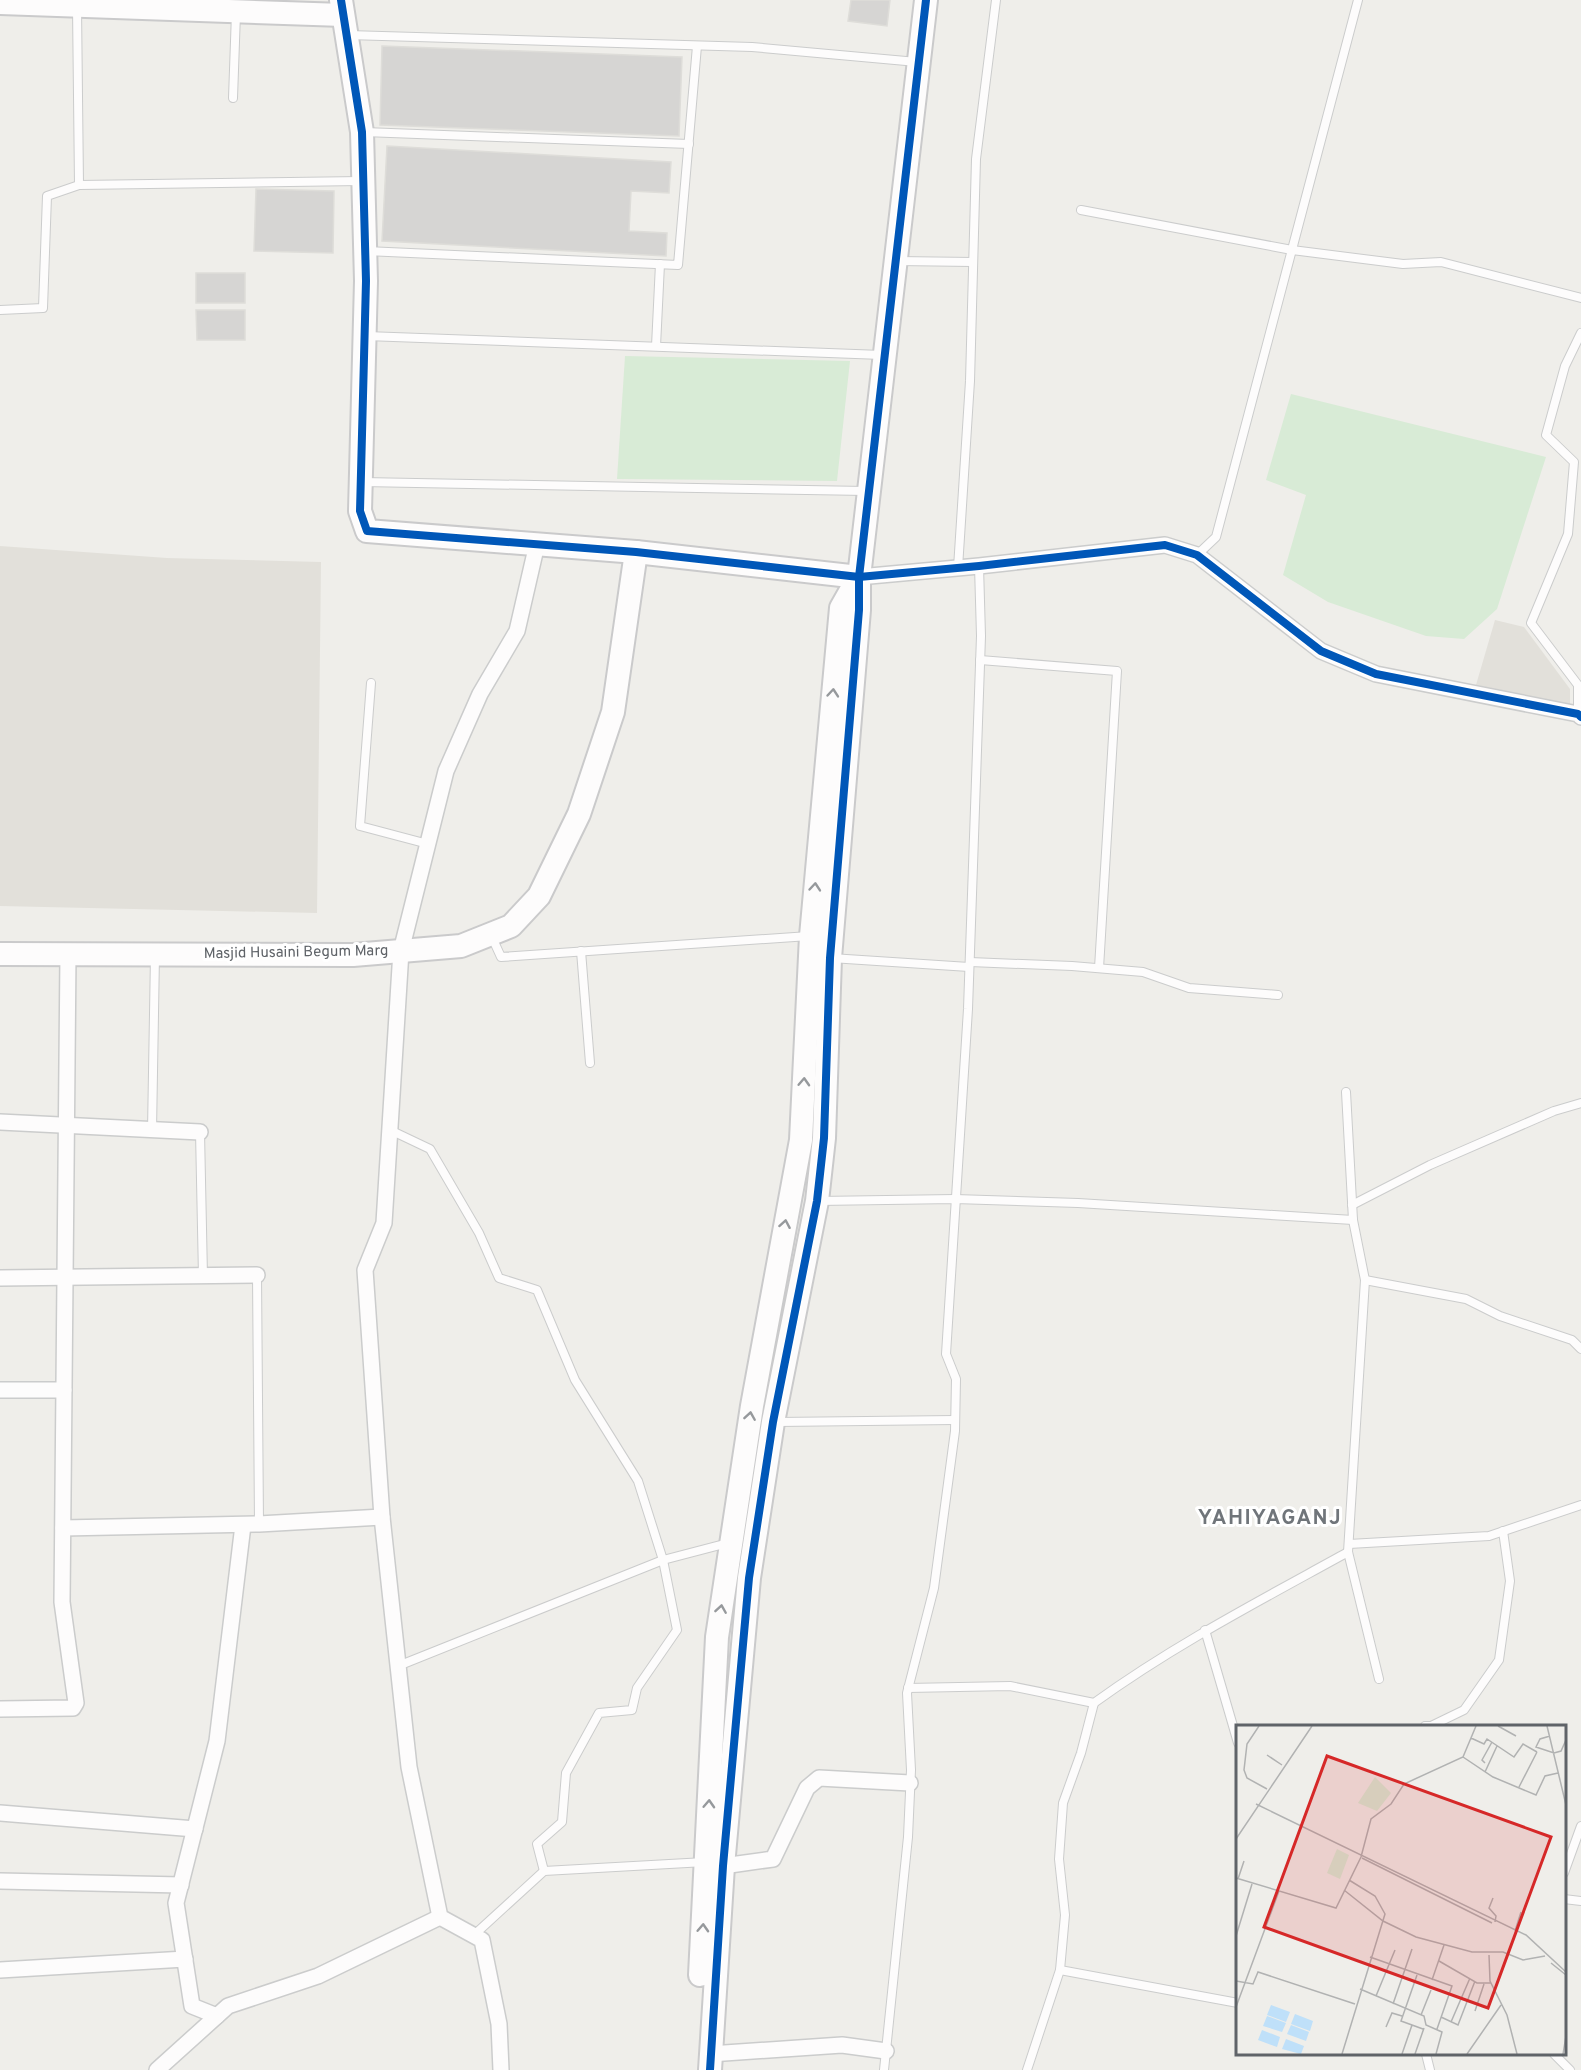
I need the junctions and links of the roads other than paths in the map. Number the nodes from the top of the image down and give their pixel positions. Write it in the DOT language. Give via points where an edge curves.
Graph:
graph roads {
  1 [pos="926,0"];
  2 [pos="996,0"];
  3 [pos="1358,0"];
  4 [pos="0,3"];
  5 [pos="77,5"];
  6 [pos="236,11"];
  7 [pos="343,17"];
  8 [pos="697,46"];
  9 [pos="918,62"];
  10 [pos="233,98"];
  11 [pos="362,132"];
  12 [pos="689,144"];
  13 [pos="363,181"];
  14 [pos="79,185"];
  15 [pos="1081,210"];
  16 [pos="1292,250"];
  17 [pos="365,251"];
  18 [pos="895,261"];
  19 [pos="973,262"];
  20 [pos="660,264"];
  21 [pos="1581,298"];
  22 [pos="0,310"];
  23 [pos="1581,333"];
  24 [pos="364,336"];
  25 [pos="656,346"];
  26 [pos="883,355"];
  27 [pos="360,482"];
  28 [pos="867,491"];
  29 [pos="537,544"];
  30 [pos="636,552"];
  31 [pos="1197,555"];
  32 [pos="978,566"];
  33 [pos="958,568"];
  34 [pos="858,577"];
  35 [pos="980,660"];
  36 [pos="371,683"];
  37 [pos="1579,716"];
  38 [pos="428,844"];
  39 [pos="490,934"];
  40 [pos="811,936"];
  41 [pos="401,951"];
  42 [pos="581,951"];
  43 [pos="0,954"];
  44 [pos="68,954"];
  45 [pos="155,954"];
  46 [pos="830,958"];
  47 [pos="970,964"];
  48 [pos="1099,968"];
  49 [pos="1278,995"];
  50 [pos="590,1063"];
  51 [pos="1346,1092"];
  52 [pos="1581,1102"];
  53 [pos="0,1122"];
  54 [pos="66,1125"];
  55 [pos="390,1130"];
  56 [pos="152,1131"];
  57 [pos="200,1132"];
  58 [pos="955,1199"];
  59 [pos="817,1202"];
  60 [pos="1353,1205"];
  61 [pos="1353,1220"];
  62 [pos="257,1275"];
  63 [pos="203,1276"];
  64 [pos="64,1277"];
  65 [pos="0,1278"];
  66 [pos="1365,1280"];
  67 [pos="1581,1349"];
  68 [pos="0,1390"];
  69 [pos="64,1390"];
  70 [pos="955,1420"];
  71 [pos="773,1422"];
  72 [pos="1581,1505"];
  73 [pos="382,1517"];
  74 [pos="259,1524"];
  75 [pos="243,1525"];
  76 [pos="63,1528"];
  77 [pos="1503,1531"];
  78 [pos="731,1542"];
  79 [pos="1349,1548"];
  80 [pos="663,1560"];
  81 [pos="1205,1630"];
  82 [pos="398,1666"];
  83 [pos="1379,1679"];
  84 [pos="908,1688"];
  85 [pos="1094,1703"];
  86 [pos="0,1709"];
  87 [pos="1433,1725"];
  88 [pos="1236,1736"];
  89 [pos="910,1783"];
  90 [pos="0,1813"];
  91 [pos="1581,1826"];
  92 [pos="195,1828"];
  93 [pos="714,1864"];
  94 [pos="1566,1867"];
  95 [pos="544,1871"];
  96 [pos="0,1881"];
  97 [pos="181,1885"];
  98 [pos="1566,1899"];
  99 [pos="1581,1901"];
  100 [pos="440,1917"];
  101 [pos="474,1935"];
  102 [pos="184,1959"];
  103 [pos="0,1970"];
  104 [pos="1060,1970"];
  105 [pos="1236,2003"];
  106 [pos="217,2016"];
  107 [pos="886,2051"];
  108 [pos="1426,2055"];
  109 [pos="1555,2055"];
  110 [pos="705,2065"];
  111 [pos="157,2070"];
  112 [pos="501,2070"];
  113 [pos="884,2070"];
  114 [pos="1027,2070"];
  115 [pos="1430,2070"];
  116 [pos="1570,2070"];
  1 -- 9 [label="street"];
  2 -- 19 [label="lane" via="976,159"];
  3 -- 16 [label="lane"];
  4 -- 5 [label="street"];
  5 -- 6 [label="street"];
  5 -- 14 [label="lane"];
  6 -- 7 [label="street"];
  6 -- 10 [label="lane"];
  7 -- 8 [label="lane"];
  7 -- 11 [label="street"];
  8 -- 9 [label="lane" via="753,47"];
  8 -- 12 [label="lane"];
  9 -- 18 [label="street"];
  11 -- 12 [label="lane"];
  11 -- 13 [label="street"];
  12 -- 20 [label="lane" via="678,265"];
  13 -- 14 [label="lane"];
  13 -- 17 [label="street"];
  14 -- 22 [label="lane" via="47,196 43,308"];
  15 -- 16 [label="lane"];
  16 -- 21 [label="lane" via="1403,264 1441,262"];
  16 -- 31 [label="lane" via="1216,537"];
  17 -- 20 [label="lane"];
  17 -- 24 [label="street"];
  18 -- 19 [label="lane"];
  18 -- 26 [label="street"];
  19 -- 33 [label="lane"];
  20 -- 25 [label="lane"];
  23 -- 37 [label="lane" via="1565,366 1546,435 1574,462 1568,534 1531,623 1578,685"];
  24 -- 25 [label="lane"];
  24 -- 27 [label="street"];
  25 -- 26 [label="lane"];
  26 -- 28 [label="street"];
  27 -- 28 [label="lane"];
  27 -- 29 [label="street" via="360,511 368,531"];
  28 -- 34 [label="street"];
  29 -- 30 [label="street"];
  29 -- 38 [label="street" via="517,631 480,694 446,771"];
  30 -- 34 [label="street"];
  30 -- 39 [label="street, Masjid Husaini Begum Marg" via="614,712 579,814 539,896 512,926"];
  31 -- 32 [label="street" via="1165,545"];
  31 -- 37 [label="street" via="1321,651 1376,674"];
  32 -- 33 [label="street"];
  32 -- 35 [label="lane"];
  33 -- 34 [label="street"];
  40 -- 34 [label="street, one-way" via="841,608"];
  34 -- 46 [label="street" via="860,610"];
  35 -- 47 [label="lane"];
  35 -- 48 [label="lane" via="1118,671"];
  36 -- 38 [label="lane" via="360,826"];
  38 -- 41 [label="street"];
  39 -- 41 [label="street, Masjid Husaini Begum Marg" via="461,946"];
  39 -- 42 [label="lane" via="501,957"];
  40 -- 42 [label="lane"];
  78 -- 40 [label="street, one-way" via="801,1140"];
  41 -- 45 [label="street, Masjid Husaini Begum Marg" via="353,955"];
  41 -- 55 [label="street"];
  42 -- 50 [label="lane"];
  43 -- 44 [label="street, Masjid Husaini Begum Marg"];
  44 -- 45 [label="street, Masjid Husaini Begum Marg"];
  44 -- 54 [label="street"];
  45 -- 56 [label="lane"];
  46 -- 47 [label="lane"];
  46 -- 59 [label="street" via="824,1138"];
  47 -- 48 [label="lane"];
  47 -- 58 [label="lane"];
  48 -- 49 [label="lane" via="1143,972 1189,988"];
  51 -- 60 [label="lane"];
  52 -- 60 [label="lane" via="1430,1165"];
  53 -- 54 [label="street"];
  54 -- 56 [label="street"];
  54 -- 64 [label="street"];
  55 -- 73 [label="street" via="384,1223 365,1270"];
  55 -- 80 [label="lane" via="430,1149 479,1233 499,1278 537,1290 575,1380 638,1481"];
  56 -- 57 [label="street"];
  57 -- 63 [label="lane"];
  58 -- 59 [label="lane"];
  58 -- 61 [label="lane"];
  58 -- 70 [label="lane" via="946,1354 956,1379"];
  59 -- 71 [label="street"];
  60 -- 61 [label="lane"];
  61 -- 66 [label="lane"];
  62 -- 63 [label="street"];
  62 -- 74 [label="lane"];
  63 -- 64 [label="street"];
  64 -- 65 [label="street"];
  64 -- 69 [label="street"];
  66 -- 67 [label="lane" via="1466,1299 1500,1316 1572,1340"];
  66 -- 79 [label="lane"];
  68 -- 69 [label="street"];
  69 -- 76 [label="street"];
  70 -- 71 [label="lane"];
  70 -- 84 [label="lane" via="934,1588"];
  71 -- 93 [label="street" via="749,1578"];
  72 -- 77 [label="lane"];
  73 -- 74 [label="street"];
  73 -- 82 [label="street"];
  74 -- 75 [label="street"];
  75 -- 76 [label="street"];
  75 -- 92 [label="street" via="217,1741"];
  76 -- 86 [label="street" via="62,1602 76,1702 73,1708"];
  77 -- 79 [label="lane" via="1489,1536"];
  77 -- 87 [label="lane" via="1510,1581 1499,1660 1464,1710"];
  78 -- 80 [label="lane"];
  93 -- 78 [label="street, one-way" via="717,1637"];
  79 -- 81 [label="lane"];
  79 -- 83 [label="lane"];
  80 -- 82 [label="lane"];
  80 -- 95 [label="lane" via="677,1630 637,1688 632,1710 599,1713 582,1742 566,1773 562,1822 537,1844"];
  81 -- 85 [label="lane"];
  81 -- 88 [label="lane"];
  82 -- 100 [label="street" via="409,1767"];
  84 -- 85 [label="lane" via="1010,1686"];
  84 -- 89 [label="lane"];
  85 -- 104 [label="lane" via="1063,1803 1059,1859 1065,1915"];
  89 -- 93 [label="street" via="819,1778 807,1788 773,1859"];
  89 -- 107 [label="lane"];
  90 -- 92 [label="street"];
  91 -- 94 [label="lane"];
  92 -- 97 [label="street"];
  93 -- 95 [label="lane"];
  93 -- 110 [label="street"];
  95 -- 101 [label="lane"];
  96 -- 97 [label="street"];
  97 -- 102 [label="street" via="176,1903"];
  98 -- 99 [label="lane"];
  100 -- 101 [label="street"];
  100 -- 106 [label="street" via="318,1976 228,2006"];
  101 -- 112 [label="street" via="482,1940 497,2014"];
  102 -- 103 [label="street"];
  102 -- 106 [label="street" via="192,2006"];
  104 -- 105 [label="lane"];
  104 -- 114 [label="lane"];
  106 -- 111 [label="street"];
  107 -- 110 [label="street" via="842,2045"];
  107 -- 113 [label="lane"];
  108 -- 115 [label="lane"];
  109 -- 116 [label="lane"];
}
